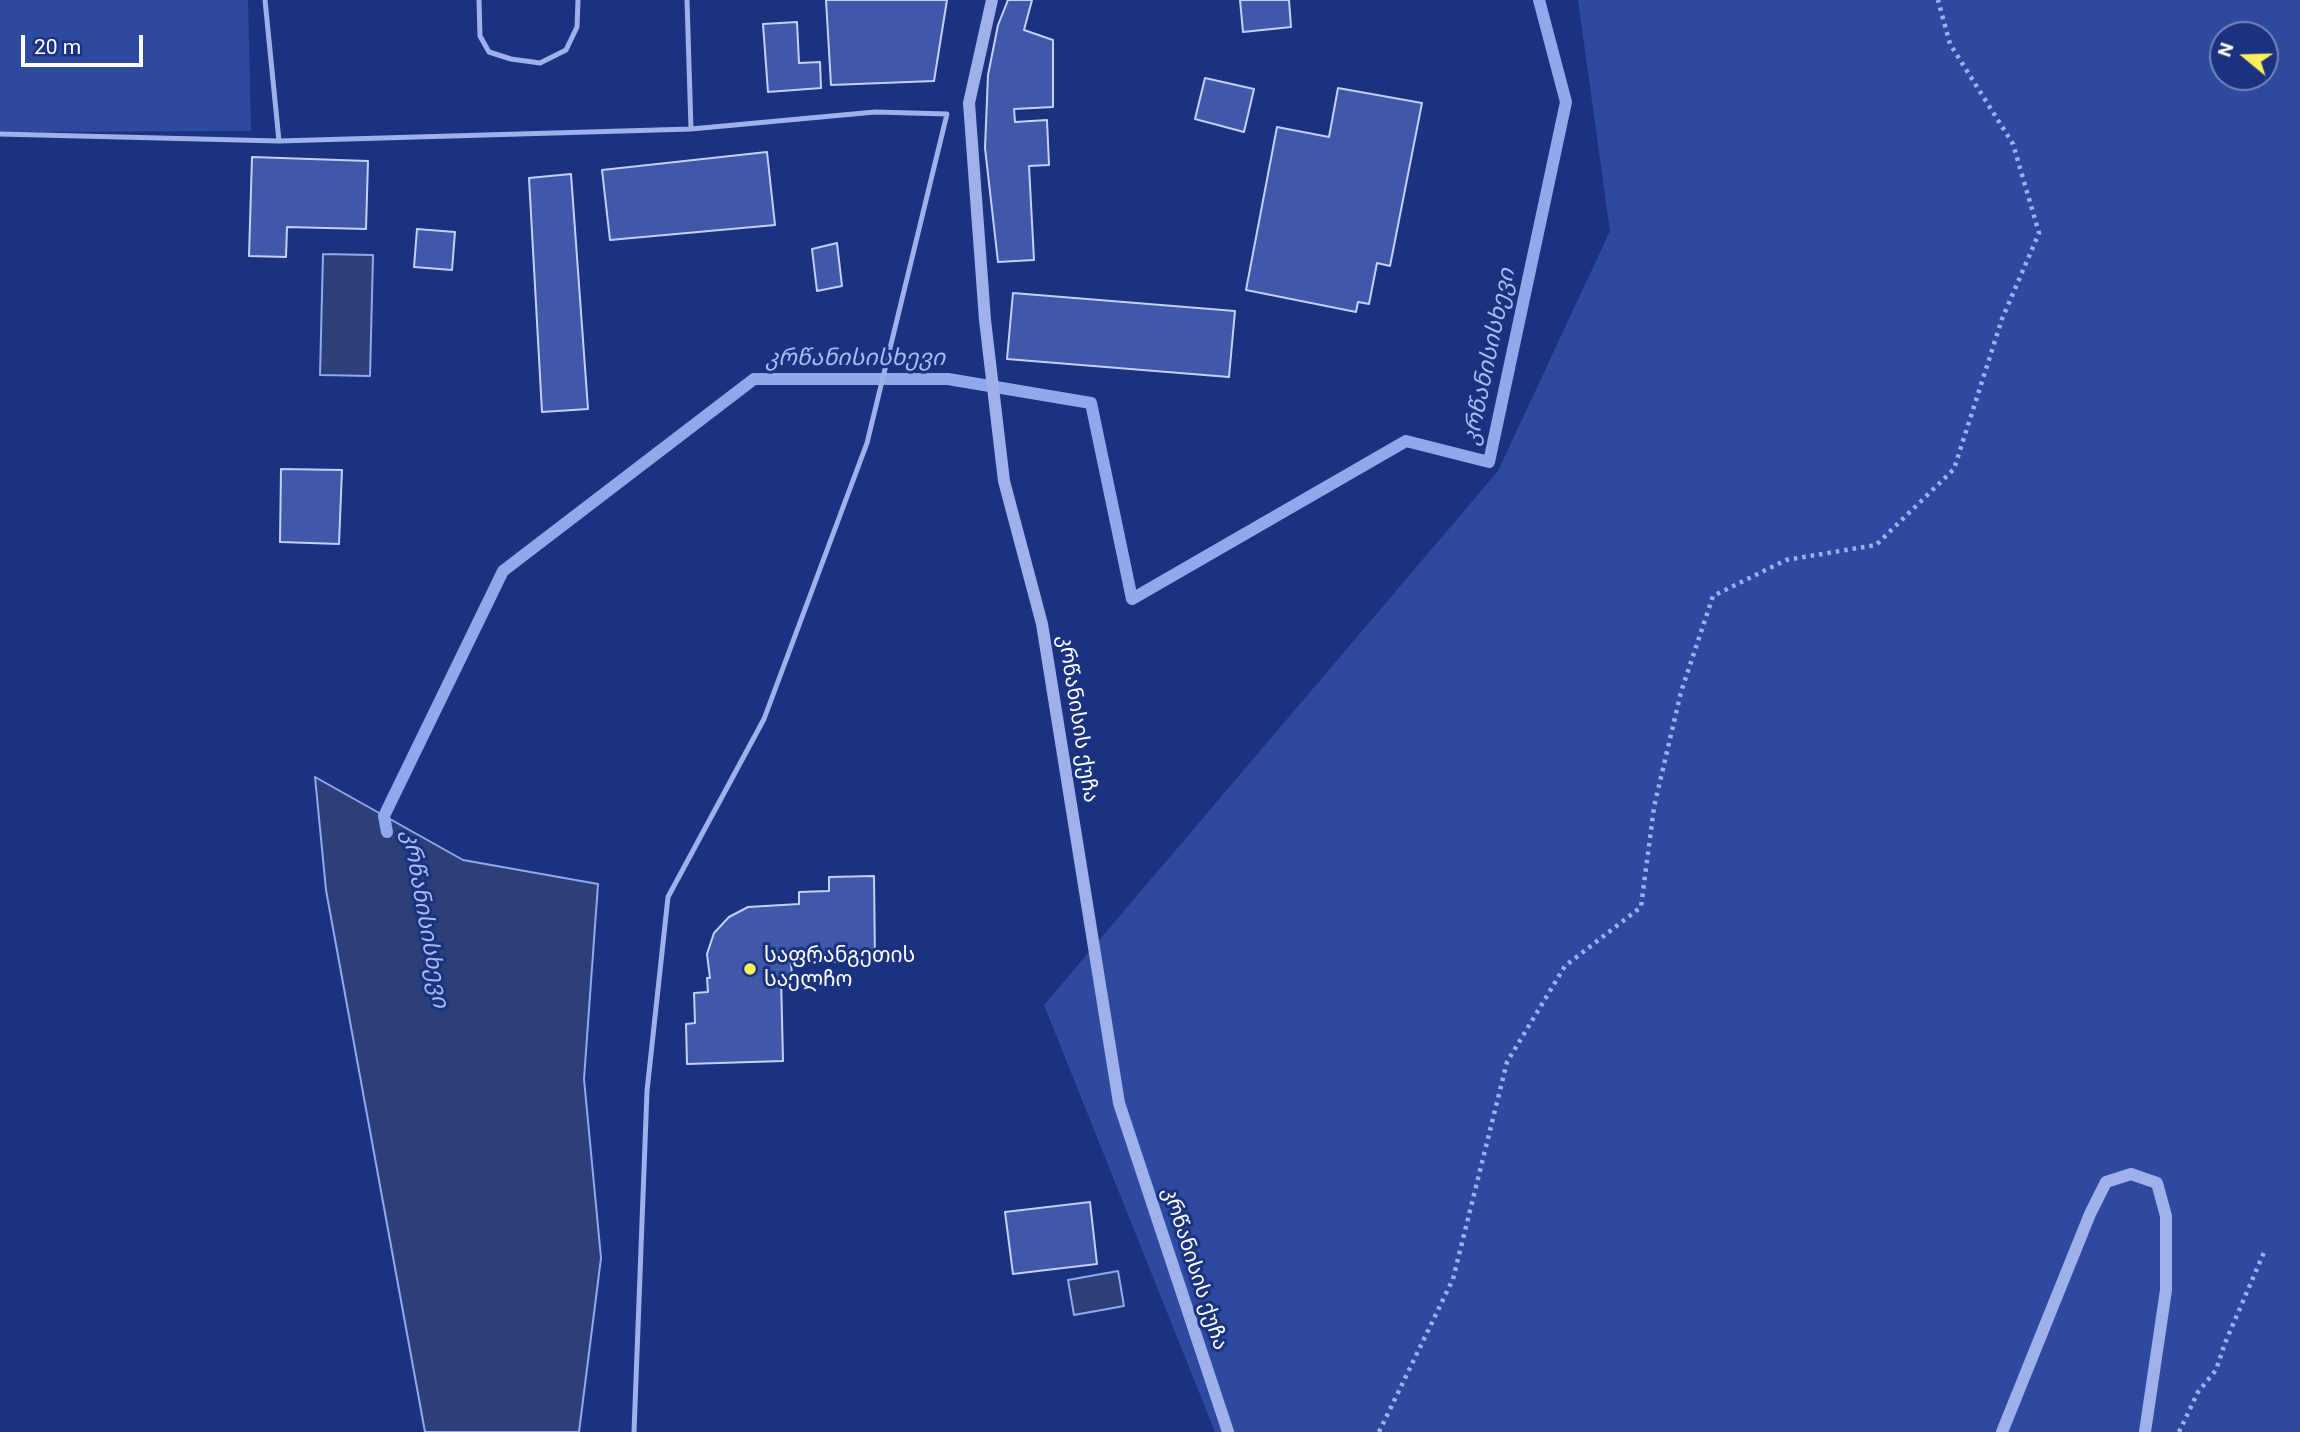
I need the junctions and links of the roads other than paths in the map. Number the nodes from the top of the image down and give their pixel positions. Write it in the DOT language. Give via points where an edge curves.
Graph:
graph roads {
  1 [pos="265,0"];
  2 [pos="479,0"];
  3 [pos="578,0"];
  4 [pos="687,0"];
  5 [pos="992,0"];
  6 [pos="691,129"];
  7 [pos="0,134"];
  8 [pos="279,141"];
  9 [pos="634,1432"];
  10 [pos="1228,1432"];
  11 [pos="2002,1432"];
  12 [pos="2145,1432"];
  1 -- 8 [label="lane"];
  2 -- 3 [label="lane" via="480,36 489,52 540,63 566,50 577,27"];
  4 -- 6 [label="lane"];
  5 -- 10 [label="street, კრწანისის ქუჩა" via="969,103 985,320 1004,481 1042,624 1119,1103"];
  6 -- 8 [label="lane"];
  6 -- 9 [label="lane" via="875,112 947,114 867,443 764,719 667,897 647,1091"];
  7 -- 8 [label="lane"];
  11 -- 12 [label="street" via="2106,1182 2131,1174 2157,1183 2166,1216 2166,1290"];
}
